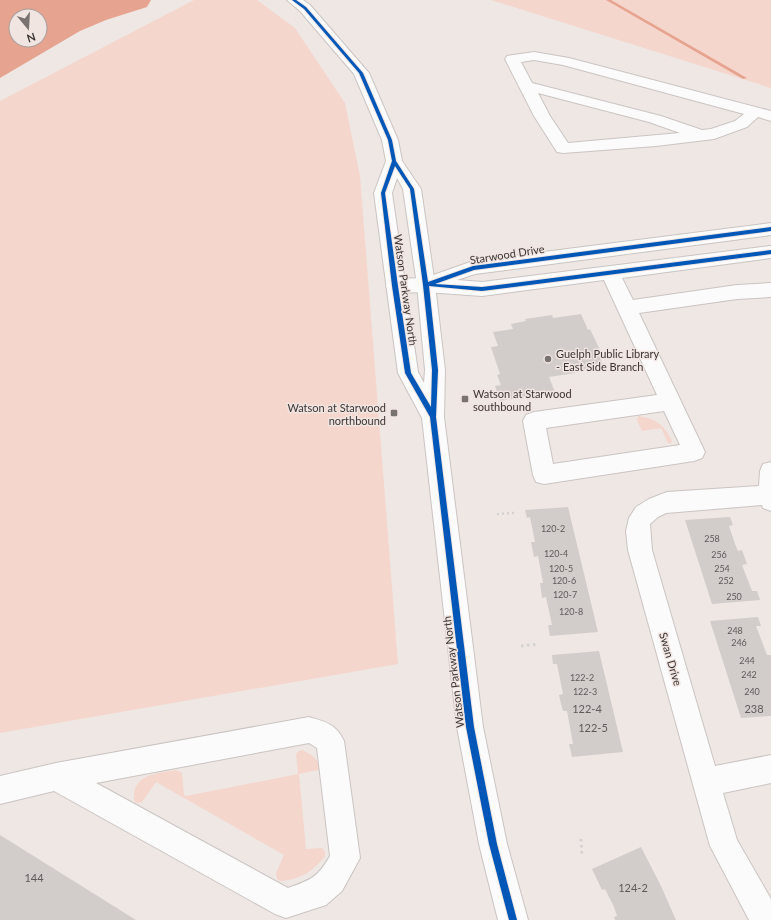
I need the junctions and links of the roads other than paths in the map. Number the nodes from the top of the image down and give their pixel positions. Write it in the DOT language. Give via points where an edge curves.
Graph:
graph roads {
  1 [pos="294,0"];
  2 [pos="527,86"];
  3 [pos="754,112"];
  4 [pos="771,116"];
  5 [pos="700,135"];
  6 [pos="394,161"];
  7 [pos="771,229"];
  8 [pos="771,252"];
  9 [pos="610,273"];
  10 [pos="426,285"];
  11 [pos="395,286"];
  12 [pos="771,290"];
  13 [pos="627,308"];
  14 [pos="670,402"];
  15 [pos="433,417"];
  16 [pos="770,489"];
  17 [pos="771,769"];
  18 [pos="56,777"];
  19 [pos="706,782"];
  20 [pos="0,790"];
  21 [pos="514,920"];
  22 [pos="766,920"];
  1 -- 6 [label="main road, Watson Parkway North" via="305,8 361,73 390,140"];
  2 -- 3 [label="main road" via="512,59 534,56 564,61"];
  2 -- 5 [label="main road" via="655,119"];
  2 -- 5 [label="main road" via="542,116 563,148"];
  3 -- 4 [label="main road"];
  3 -- 5 [label="main road" via="741,124 714,134"];
  6 -- 10 [label="main road, Watson Parkway North" via="412,189"];
  6 -- 11 [label="main road, Watson Parkway North" via="383,193"];
  7 -- 10 [label="main road, Starwood Drive" via="473,268"];
  8 -- 9 [label="main road, Starwood Drive"];
  9 -- 10 [label="main road, Starwood Drive" via="482,289"];
  9 -- 13 [label="main road"];
  10 -- 11 [label="main road, Starwood Drive"];
  10 -- 15 [label="main road, Watson Parkway North" via="435,370"];
  11 -- 15 [label="main road, Watson Parkway North" via="408,373"];
  12 -- 13 [label="main road" via="737,292"];
  13 -- 14 [label="main road"];
  14 -- 14 [label="main road" via="534,421 544,474 694,452"];
  15 -- 21 [label="main road, Watson Parkway North" via="470,727 493,844"];
  16 -- 19 [label="main road, Swan Drive" via="667,502 652,508 640,518 636,532"];
  17 -- 19 [label="main road"];
  18 -- 18 [label="main road" via="308,730 322,734 330,741 345,858 332,881 315,894 286,903"];
  18 -- 20 [label="main road"];
  19 -- 22 [label="main road, Swan Drive" via="724,846"];
}
